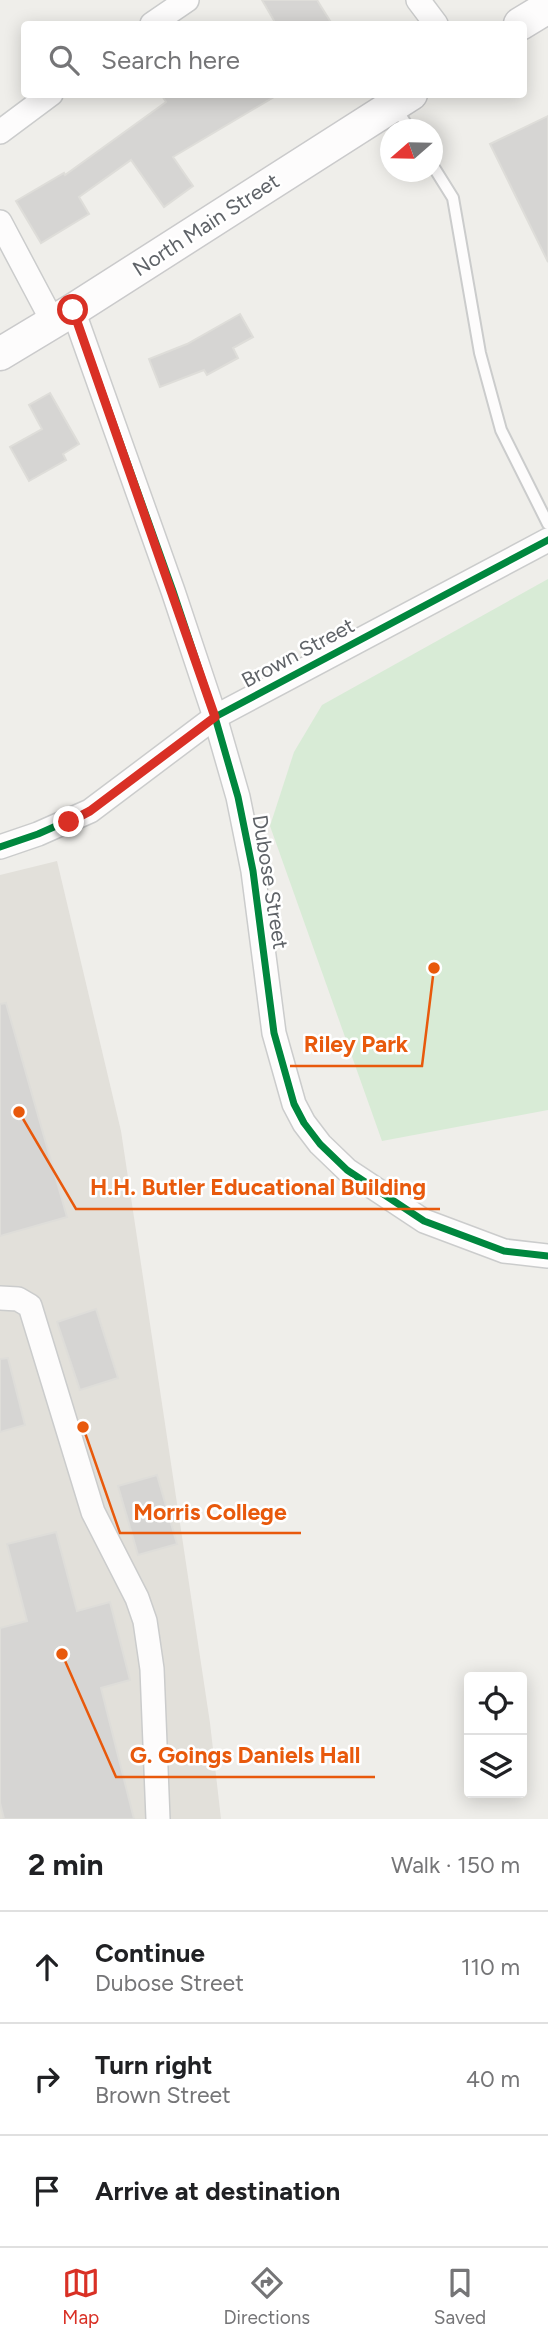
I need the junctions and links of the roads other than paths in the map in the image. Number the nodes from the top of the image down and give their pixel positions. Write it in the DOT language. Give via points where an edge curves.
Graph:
graph roads {
  1 [pos="187,0"];
  2 [pos="418,0"];
  3 [pos="548,7"];
  4 [pos="156,21"];
  5 [pos="434,21"];
  6 [pos="525,21"];
  7 [pos="46,98"];
  8 [pos="405,110"];
  9 [pos="0,132"];
  10 [pos="442,182"];
  11 [pos="0,222"];
  12 [pos="63,316"];
  13 [pos="0,354"];
  14 [pos="548,524"];
  15 [pos="548,540"];
  16 [pos="215,717"];
  17 [pos="0,847"];
  18 [pos="548,1256"];
  19 [pos="9,1298"];
  20 [pos="158,1819"];
  1 -- 4 [label="street"];
  2 -- 5 [label="street"];
  3 -- 6 [label="main road"];
  7 -- 9 [label="street"];
  8 -- 12 [label="main road, North Main Street"];
  10 -- 14 [label="lane" via="453,198 480,353 501,430"];
  11 -- 12 [label="street, Dubose Street"];
  12 -- 13 [label="main road, North Main Street"];
  12 -- 16 [label="street, Dubose Street"];
  15 -- 16 [label="street, Brown Street"];
  16 -- 17 [label="street, Brown Street" via="90,811"];
  16 -- 18 [label="street, Dubose Street" via="253,871 274,1033 286,1082 304,1124 347,1170 424,1221 504,1251"];
  19 -- 20 [label="street" via="30,1306 93,1513 145,1621 152,1669"];
}
